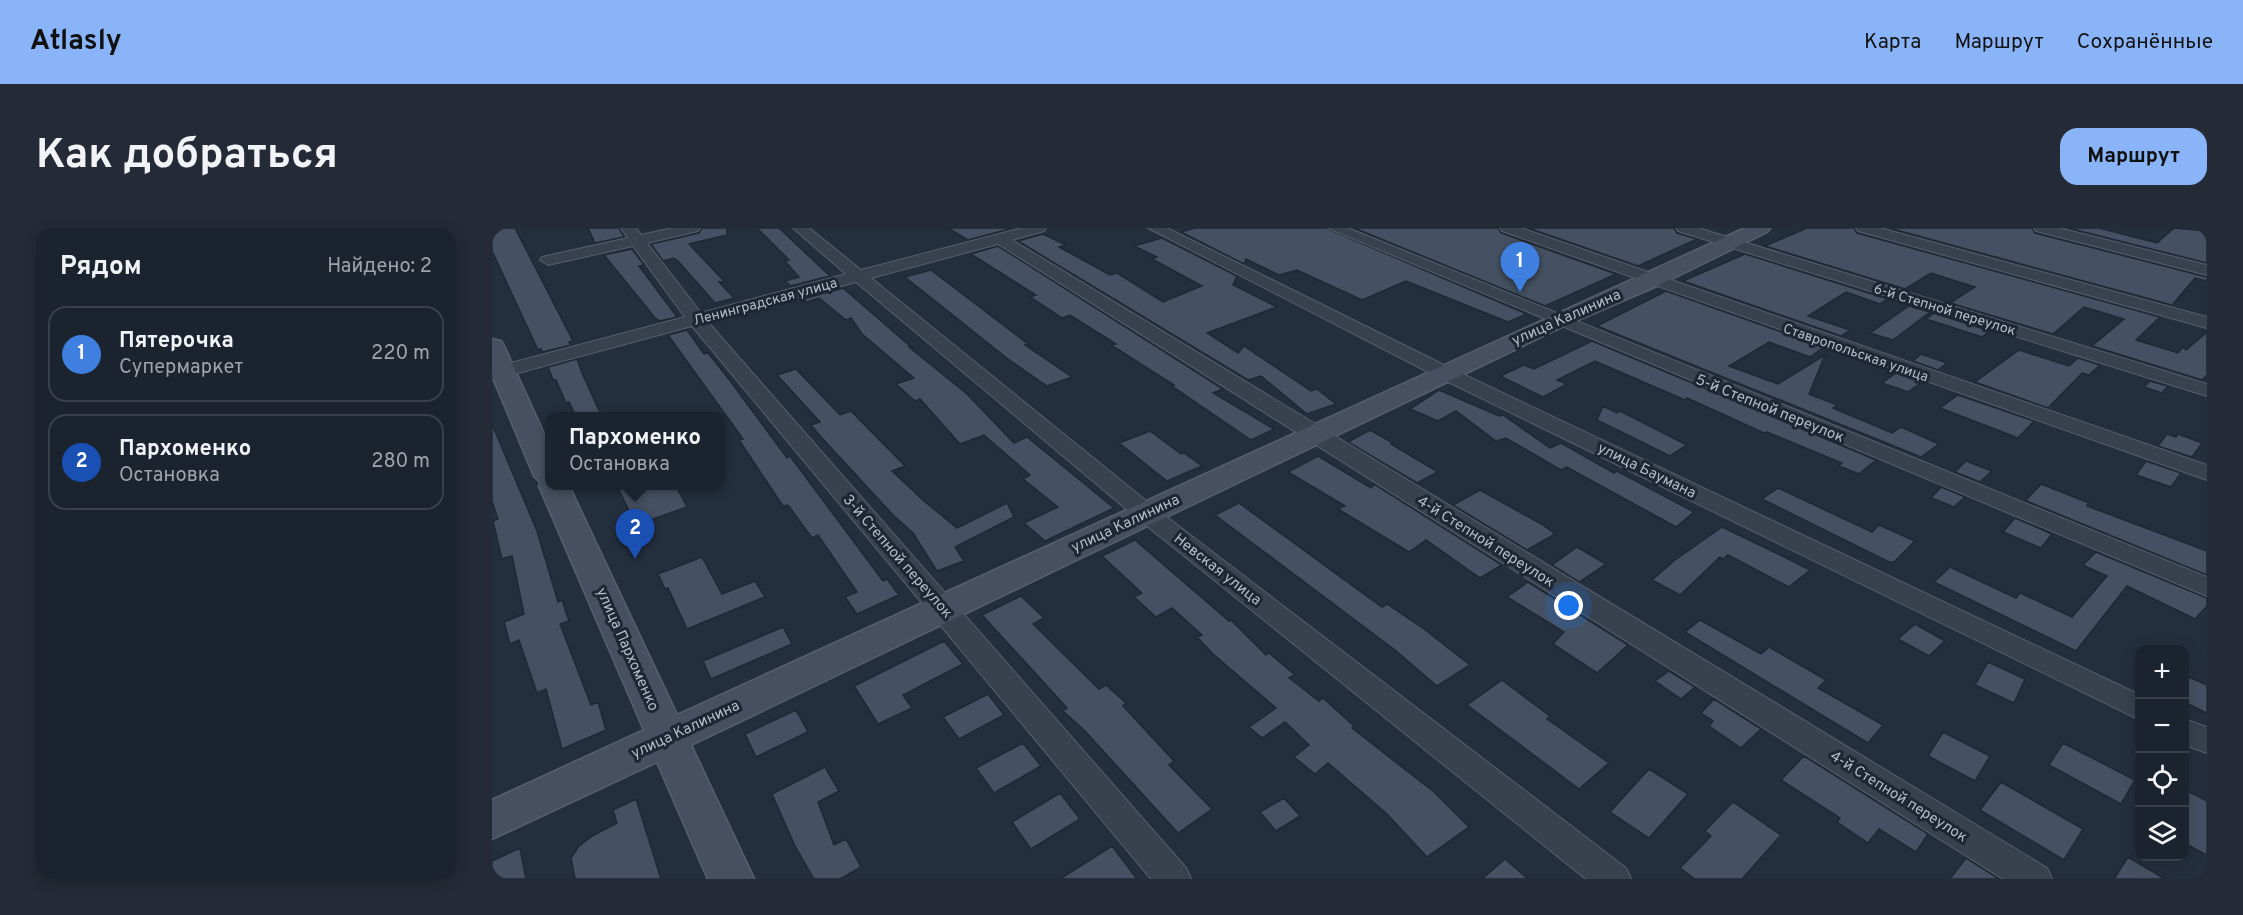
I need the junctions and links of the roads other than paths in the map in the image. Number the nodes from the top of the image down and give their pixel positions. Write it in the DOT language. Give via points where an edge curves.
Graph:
graph roads {
  1 [pos="693,228"];
  2 [pos="800,228"];
  3 [pos="1039,228"];
  4 [pos="1155,228"];
  5 [pos="1335,228"];
  6 [pos="1507,228"];
  7 [pos="1683,228"];
  8 [pos="1760,228"];
  9 [pos="1863,228"];
  10 [pos="2041,228"];
  11 [pos="633,234"];
  12 [pos="999,238"];
  13 [pos="1731,243"];
  14 [pos="548,260"];
  15 [pos="2207,270"];
  16 [pos="857,276"];
  17 [pos="1651,280"];
  18 [pos="696,319"];
  19 [pos="1556,321"];
  20 [pos="2207,323"];
  21 [pos="492,346"];
  22 [pos="497,372"];
  23 [pos="1445,373"];
  24 [pos="2207,390"];
  25 [pos="1313,434"];
  26 [pos="545,468"];
  27 [pos="2207,473"];
  28 [pos="556,490"];
  29 [pos="1146,513"];
  30 [pos="2207,587"];
  31 [pos="943,608"];
  32 [pos="2135,707"];
  33 [pos="2189,733"];
  34 [pos="668,738"];
  35 [pos="2207,741"];
  36 [pos="492,820"];
  37 [pos="731,879"];
  38 [pos="1173,879"];
  39 [pos="1613,879"];
  40 [pos="2034,879"];
  1 -- 11 [label="street"];
  2 -- 16 [label="street, Невская улица"];
  3 -- 12 [label="street, Ленинградская улица"];
  4 -- 23 [label="street, улица Баумана"];
  5 -- 19 [label="street, 5-й Степной переулок"];
  6 -- 17 [label="street, Ставропольская улица"];
  7 -- 13 [label="street, 6-й Степной переулок"];
  8 -- 13 [label="street, улица Калинина"];
  9 -- 20 [label="street"];
  10 -- 15 [label="street"];
  11 -- 14 [label="street"];
  11 -- 18 [label="street, 3-й Степной переулок"];
  12 -- 16 [label="street, Ленинградская улица"];
  12 -- 25 [label="street, 4-й Степной переулок"];
  13 -- 17 [label="street, улица Калинина"];
  13 -- 24 [label="street, 6-й Степной переулок"];
  16 -- 18 [label="street, Ленинградская улица"];
  16 -- 29 [label="street, Невская улица"];
  17 -- 19 [label="street, улица Калинина"];
  17 -- 27 [label="street, Ставропольская улица"];
  18 -- 22 [label="street, Ленинградская улица"];
  18 -- 31 [label="street, 3-й Степной переулок"];
  19 -- 23 [label="street, улица Калинина"];
  19 -- 30 [label="street, 5-й Степной переулок"];
  21 -- 22 [label="street"];
  22 -- 26 [label="street"];
  23 -- 25 [label="street, улица Калинина"];
  23 -- 32 [label="street, улица Баумана"];
  25 -- 29 [label="street, улица Калинина"];
  25 -- 40 [label="street, 4-й Степной переулок"];
  28 -- 34 [label="street, улица Пархоменко"];
  29 -- 31 [label="street, улица Калинина"];
  29 -- 39 [label="street, Невская улица"];
  31 -- 34 [label="street, улица Калинина"];
  31 -- 38 [label="street, 3-й Степной переулок"];
  33 -- 35 [label="street"];
  34 -- 36 [label="street, улица Калинина"];
  34 -- 37 [label="street, улица Пархоменко"];
}
